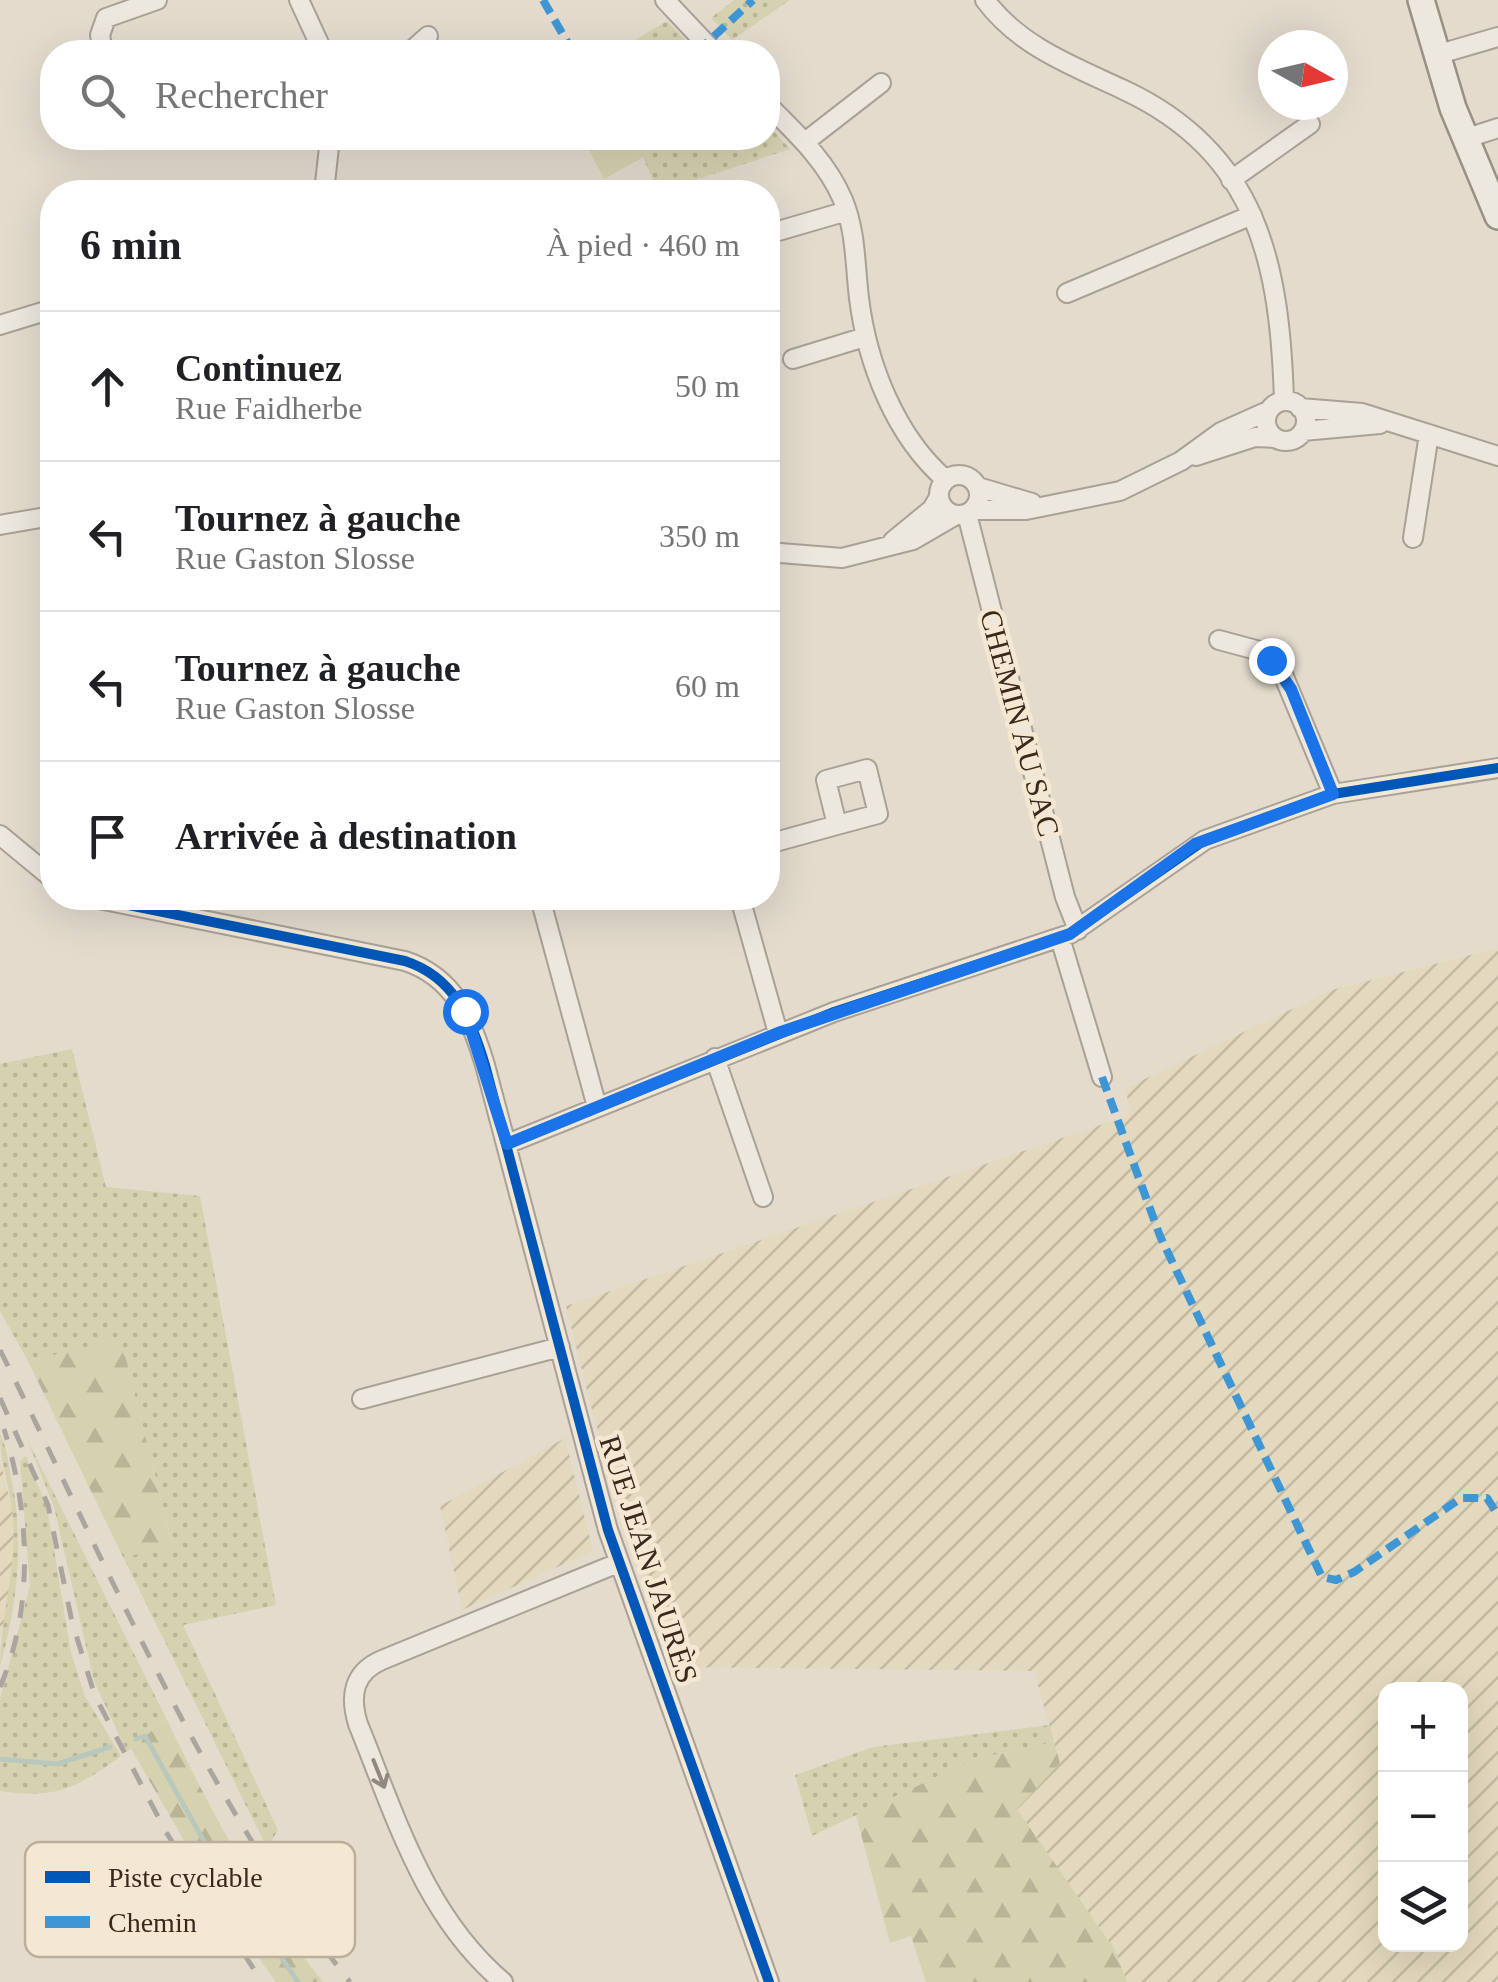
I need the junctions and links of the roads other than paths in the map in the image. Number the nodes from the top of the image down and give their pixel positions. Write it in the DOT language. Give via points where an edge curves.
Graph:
graph roads {
  1 [pos="157,0"];
  2 [pos="300,0"];
  3 [pos="665,0"];
  4 [pos="985,0"];
  5 [pos="1421,0"];
  6 [pos="428,36"];
  7 [pos="1498,37"];
  8 [pos="101,40"];
  9 [pos="318,40"];
  10 [pos="424,40"];
  11 [pos="703,40"];
  12 [pos="1436,55"];
  13 [pos="881,83"];
  14 [pos="780,117"];
  15 [pos="1310,124"];
  16 [pos="1498,128"];
  17 [pos="1464,139"];
  18 [pos="806,142"];
  19 [pos="329,150"];
  20 [pos="325,180"];
  21 [pos="1232,180"];
  22 [pos="847,211"];
  23 [pos="1252,215"];
  24 [pos="1498,216"];
  25 [pos="780,231"];
  26 [pos="1066,292"];
  27 [pos="40,313"];
  28 [pos="0,325"];
  29 [pos="865,337"];
  30 [pos="793,360"];
  31 [pos="1284,407"];
  32 [pos="1400,425"];
  33 [pos="1303,431"];
  34 [pos="1429,434"];
  35 [pos="1275,438"];
  36 [pos="1498,456"];
  37 [pos="1182,461"];
  38 [pos="978,487"];
  39 [pos="943,488"];
  40 [pos="1052,505"];
  41 [pos="965,513"];
  42 [pos="40,518"];
  43 [pos="0,525"];
  44 [pos="1413,538"];
  45 [pos="880,549"];
  46 [pos="780,553"];
  47 [pos="1219,640"];
  48 [pos="1498,768"];
  49 [pos="1333,794"];
  50 [pos="837,824"];
  51 [pos="0,834"];
  52 [pos="780,841"];
  53 [pos="40,868"];
  54 [pos="154,910"];
  55 [pos="543,910"];
  56 [pos="743,910"];
  57 [pos="1078,930"];
  58 [pos="1060,938"];
  59 [pos="778,1033"];
  60 [pos="715,1058"];
  61 [pos="1102,1076"];
  62 [pos="596,1107"];
  63 [pos="507,1144"];
  64 [pos="763,1197"];
  65 [pos="560,1347"];
  66 [pos="362,1399"];
  67 [pos="618,1563"];
  68 [pos="503,1982"];
  69 [pos="770,1982"];
  1 -- 8 [label="street" via="106,18"];
  2 -- 9 [label="street"];
  3 -- 11 [label="street"];
  4 -- 21 [label="street" via="1037,48 1170,117"];
  5 -- 12 [label="street"];
  6 -- 10 [label="street"];
  7 -- 12 [label="street"];
  12 -- 17 [label="street"];
  13 -- 18 [label="street"];
  14 -- 18 [label="street"];
  15 -- 21 [label="street"];
  16 -- 17 [label="street"];
  17 -- 24 [label="street"];
  18 -- 22 [label="street"];
  19 -- 20 [label="street"];
  21 -- 23 [label="street"];
  22 -- 25 [label="street"];
  22 -- 29 [label="street"];
  23 -- 26 [label="street"];
  23 -- 31 [label="street" via="1277,288"];
  27 -- 28 [label="street"];
  29 -- 30 [label="street"];
  29 -- 39 [label="street" via="892,408"];
  31 -- 32 [label="street" via="1354,411"];
  31 -- 33 [label="street" via="1306,421"];
  31 -- 35 [label="street" via="1266,424"];
  31 -- 37 [label="street" via="1215,436"];
  32 -- 33 [label="street"];
  32 -- 34 [label="street"];
  33 -- 35 [label="street" via="1289,441"];
  34 -- 36 [label="street"];
  34 -- 44 [label="street"];
  35 -- 37 [label="street"];
  37 -- 40 [label="street" via="1120,491"];
  38 -- 39 [label="street" via="963,476"];
  38 -- 40 [label="street"];
  38 -- 41 [label="street" via="980,498"];
  39 -- 41 [label="street" via="945,509"];
  39 -- 45 [label="street" via="932,510"];
  40 -- 41 [label="street"];
  41 -- 45 [label="street"];
  41 -- 57 [label="street, CHEMIN AU SAC"];
  42 -- 43 [label="street"];
  45 -- 46 [label="street" via="830,559"];
  47 -- 49 [label="street" via="1260,651 1282,672"];
  48 -- 49 [label="street"];
  49 -- 57 [label="street" via="1195,844"];
  50 -- 52 [label="street"];
  51 -- 53 [label="street"];
  54 -- 63 [label="street, RUE JEAN JAURÈS" via="385,956 431,972 470,1021"];
  55 -- 62 [label="street"];
  56 -- 59 [label="street"];
  57 -- 58 [label="street"];
  58 -- 59 [label="street"];
  58 -- 61 [label="street"];
  59 -- 60 [label="street"];
  60 -- 62 [label="street"];
  60 -- 64 [label="street"];
  62 -- 63 [label="street"];
  63 -- 65 [label="street, RUE JEAN JAURÈS"];
  65 -- 66 [label="street"];
  65 -- 67 [label="street, RUE JEAN JAURÈS"];
  67 -- 68 [label="street, one-way" via="382,1660 356,1682 358,1724 428,1894 464,1945"];
  67 -- 69 [label="street, RUE JEAN JAURÈS"];
}
